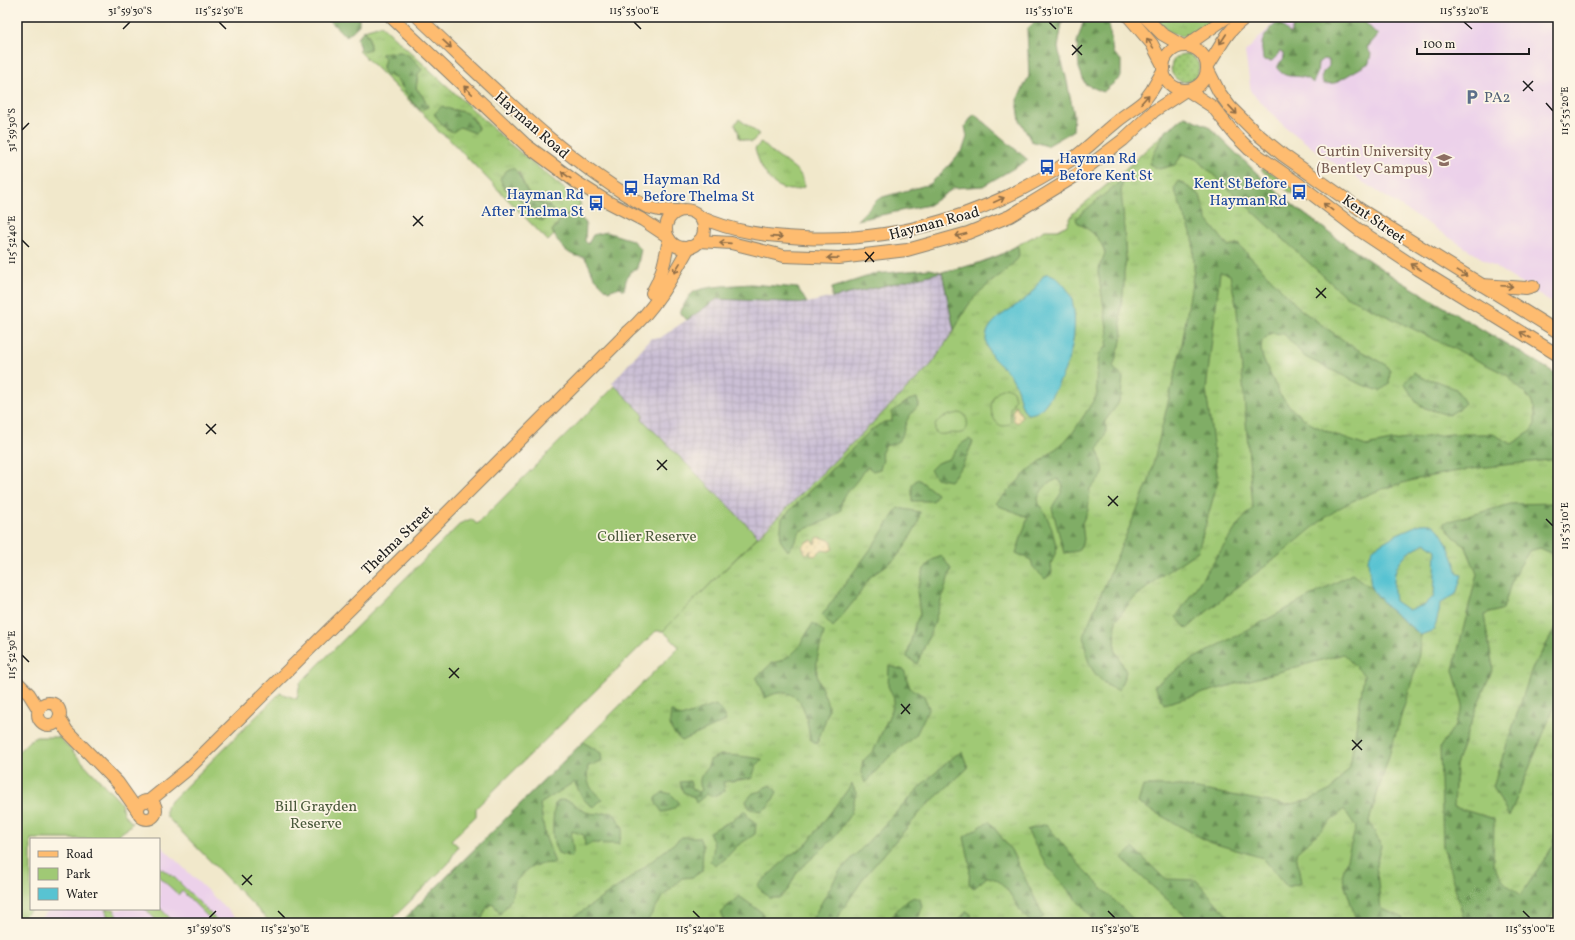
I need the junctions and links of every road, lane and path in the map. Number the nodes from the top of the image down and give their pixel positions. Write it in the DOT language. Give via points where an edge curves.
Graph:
graph roads {
  1 [pos="392,17"];
  2 [pos="418,17"];
  3 [pos="1129,17"];
  4 [pos="1145,17"];
  5 [pos="1227,17"];
  6 [pos="1246,17"];
  7 [pos="1185,46"];
  8 [pos="1207,67"];
  9 [pos="1164,68"];
  10 [pos="1186,90"];
  11 [pos="678,211"];
  12 [pos="700,217"];
  13 [pos="668,238"];
  14 [pos="694,244"];
  15 [pos="1481,285"];
  16 [pos="1533,286"];
  17 [pos="629,331"];
  18 [pos="1558,332"];
  19 [pos="1558,355"];
  20 [pos="17,682"];
  21 [pos="44,707"];
  22 [pos="55,721"];
  23 [pos="118,783"];
  24 [pos="150,803"];
  25 [pos="137,810"];
  13 -- 1 [label="main road, Hayman Road, one-way" via="643,220 576,182 526,145"];
  2 -- 11 [label="main road, Hayman Road, one-way" via="540,129 587,167 648,207"];
  9 -- 3 [label="main road, one-way" via="1152,44"];
  4 -- 7 [label="main road" via="1162,34"];
  5 -- 7 [label="main road"];
  6 -- 8 [label="main road, one-way" via="1225,36"];
  7 -- 8 [label="main road" via="1200,52 1206,60"];
  7 -- 9 [label="main road" via="1169,54"];
  8 -- 10 [label="main road" via="1202,81 1194,88"];
  8 -- 15 [label="main road, Kent Street, one-way" via="1219,92 1230,107 1283,155 1361,210"];
  9 -- 10 [label="main road" via="1171,84"];
  12 -- 9 [label="main road, Hayman Road, one-way" via="738,231 830,239 893,233 957,216 1010,194 1071,160 1144,101"];
  10 -- 14 [label="main road, Hayman Road, one-way" via="1154,111 1123,140 1077,175 1010,216 968,233 907,250 839,258 784,256 731,244"];
  19 -- 10 [label="main road, Kent Street, one-way" via="1418,269 1349,222 1249,149 1213,107"];
  11 -- 12 [label="main road" via="690,210"];
  11 -- 13 [label="main road" via="667,223"];
  12 -- 14 [label="main road" via="702,237"];
  13 -- 14 [label="main road" via="678,246"];
  13 -- 17 [label="main road, Thelma Street" via="664,268 658,283"];
  14 -- 17 [label="main road, Thelma Street, one-way" via="642,320"];
  15 -- 16 [label="main road, one-way" via="1526,288"];
  15 -- 18 [label="main road, Kent Street"];
  17 -- 24 [label="main road, Thelma Street" via="426,535 187,770"];
  20 -- 21 [label="main road"];
  21 -- 22 [label="main road" via="56,706 59,710"];
  21 -- 22 [label="main road" via="39,717 41,721 48,725"];
  22 -- 23 [label="main road"];
  23 -- 24 [label="main road"];
  23 -- 25 [label="main road"];
  24 -- 25 [label="main road" via="139,805"];
  24 -- 25 [label="main road" via="153,816 148,819 139,816"];
}
